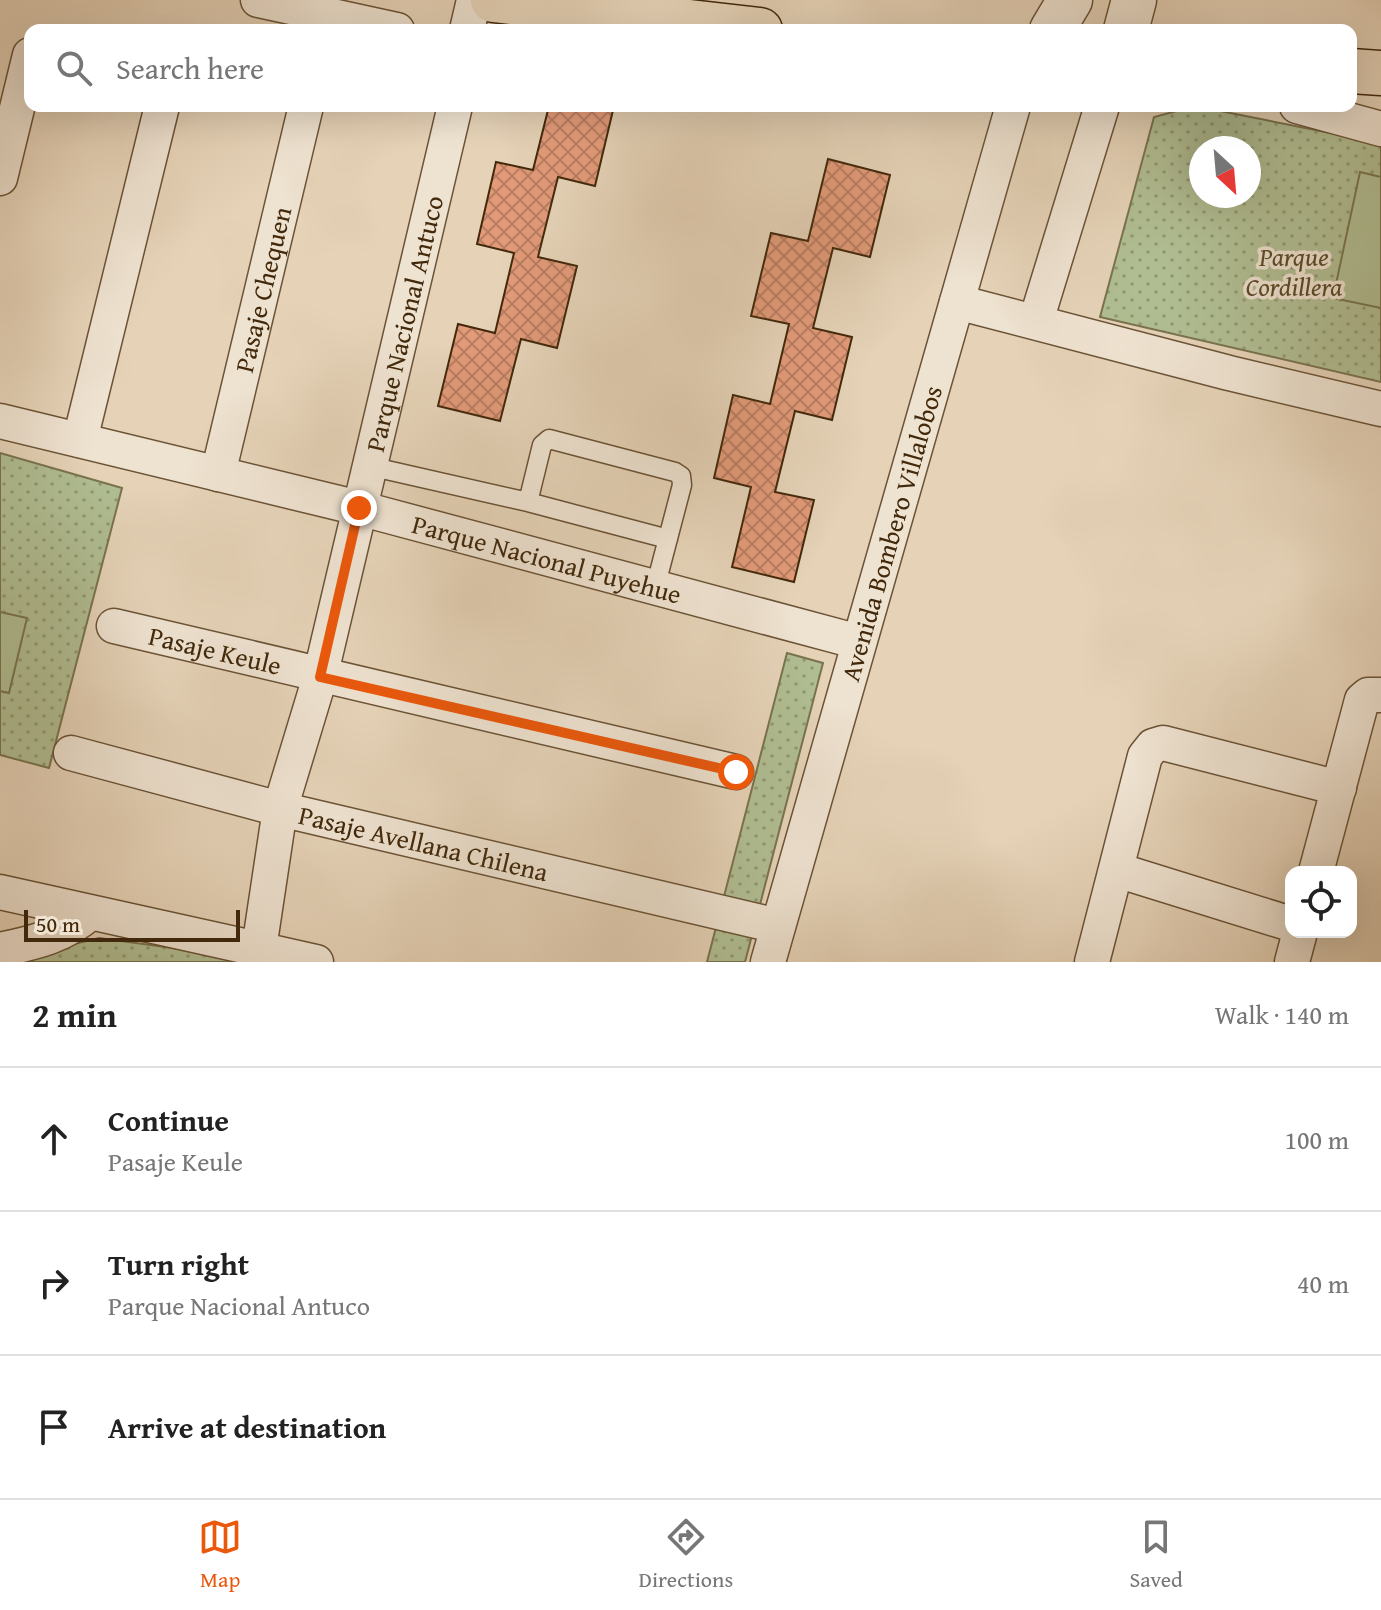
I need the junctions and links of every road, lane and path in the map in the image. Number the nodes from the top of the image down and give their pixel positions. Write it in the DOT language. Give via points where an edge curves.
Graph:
graph roads {
  1 [pos="258,0"];
  2 [pos="474,0"];
  3 [pos="493,0"];
  4 [pos="1070,0"];
  5 [pos="1134,0"];
  6 [pos="369,24"];
  7 [pos="468,24"];
  8 [pos="707,24"];
  9 [pos="1056,24"];
  10 [pos="1128,24"];
  11 [pos="1357,71"];
  12 [pos="1381,73"];
  13 [pos="24,80"];
  14 [pos="161,112"];
  15 [pos="305,112"];
  16 [pos="454,112"];
  17 [pos="1011,112"];
  18 [pos="1100,112"];
  19 [pos="1319,112"];
  20 [pos="1381,129"];
  21 [pos="0,178"];
  22 [pos="957,302"];
  23 [pos="1036,321"];
  24 [pos="1381,409"];
  25 [pos="0,421"];
  26 [pos="80,440"];
  27 [pos="369,466"];
  28 [pos="218,474"];
  29 [pos="528,502"];
  30 [pos="359,508"];
  31 [pos="668,539"];
  32 [pos="655,588"];
  33 [pos="114,626"];
  34 [pos="859,642"];
  35 [pos="320,677"];
  36 [pos="1372,698"];
  37 [pos="71,753"];
  38 [pos="736,772"];
  39 [pos="1339,788"];
  40 [pos="280,809"];
  41 [pos="1318,866"];
  42 [pos="1117,870"];
  43 [pos="0,892"];
  44 [pos="90,913"];
  45 [pos="1285,922"];
  46 [pos="778,926"];
  47 [pos="1298,938"];
  48 [pos="0,950"];
  49 [pos="258,955"];
  50 [pos="316,962"];
  51 [pos="768,962"];
  52 [pos="1092,962"];
  53 [pos="1292,962"];
  1 -- 6 [label="street"];
  2 -- 7 [label="street"];
  3 -- 8 [label="main road"];
  4 -- 9 [label="street"];
  5 -- 10 [label="street"];
  11 -- 12 [label="main road"];
  13 -- 21 [label="street"];
  14 -- 26 [label="street"];
  15 -- 28 [label="street, Pasaje Chequen"];
  16 -- 27 [label="street, Parque Nacional Antuco"];
  17 -- 22 [label="street, Avenida Bombero Villalobos"];
  18 -- 23 [label="street"];
  19 -- 20 [label="street"];
  22 -- 23 [label="street"];
  22 -- 34 [label="street, Avenida Bombero Villalobos"];
  23 -- 24 [label="street"];
  25 -- 26 [label="street, Parque Nacional Puyehue"];
  26 -- 28 [label="street, Parque Nacional Puyehue"];
  27 -- 29 [label="lane"];
  27 -- 30 [label="street, Parque Nacional Antuco"];
  28 -- 30 [label="street, Parque Nacional Puyehue"];
  29 -- 31 [label="lane"];
  29 -- 31 [label="lane" via="542,445 558,440 681,476"];
  30 -- 32 [label="street, Parque Nacional Puyehue"];
  30 -- 35 [label="street, Parque Nacional Antuco"];
  31 -- 32 [label="lane"];
  32 -- 34 [label="street, Parque Nacional Puyehue"];
  33 -- 35 [label="street, Pasaje Keule"];
  34 -- 46 [label="street, Avenida Bombero Villalobos"];
  35 -- 38 [label="street, Pasaje Keule"];
  35 -- 40 [label="street, Parque Nacional Antuco"];
  36 -- 39 [label="street"];
  37 -- 40 [label="street, Pasaje Avellana Chilena"];
  39 -- 41 [label="street"];
  39 -- 42 [label="street" via="1163,743 1153,746 1145,756"];
  40 -- 46 [label="street, Pasaje Avellana Chilena"];
  40 -- 49 [label="street, Parque Nacional Antuco"];
  42 -- 45 [label="street"];
  42 -- 52 [label="street"];
  43 -- 44 [label="street"];
  44 -- 48 [label="street" via="49,940"];
  44 -- 49 [label="street"];
  46 -- 51 [label="street, Avenida Bombero Villalobos"];
  47 -- 53 [label="street"];
  49 -- 50 [label="street"];
}
